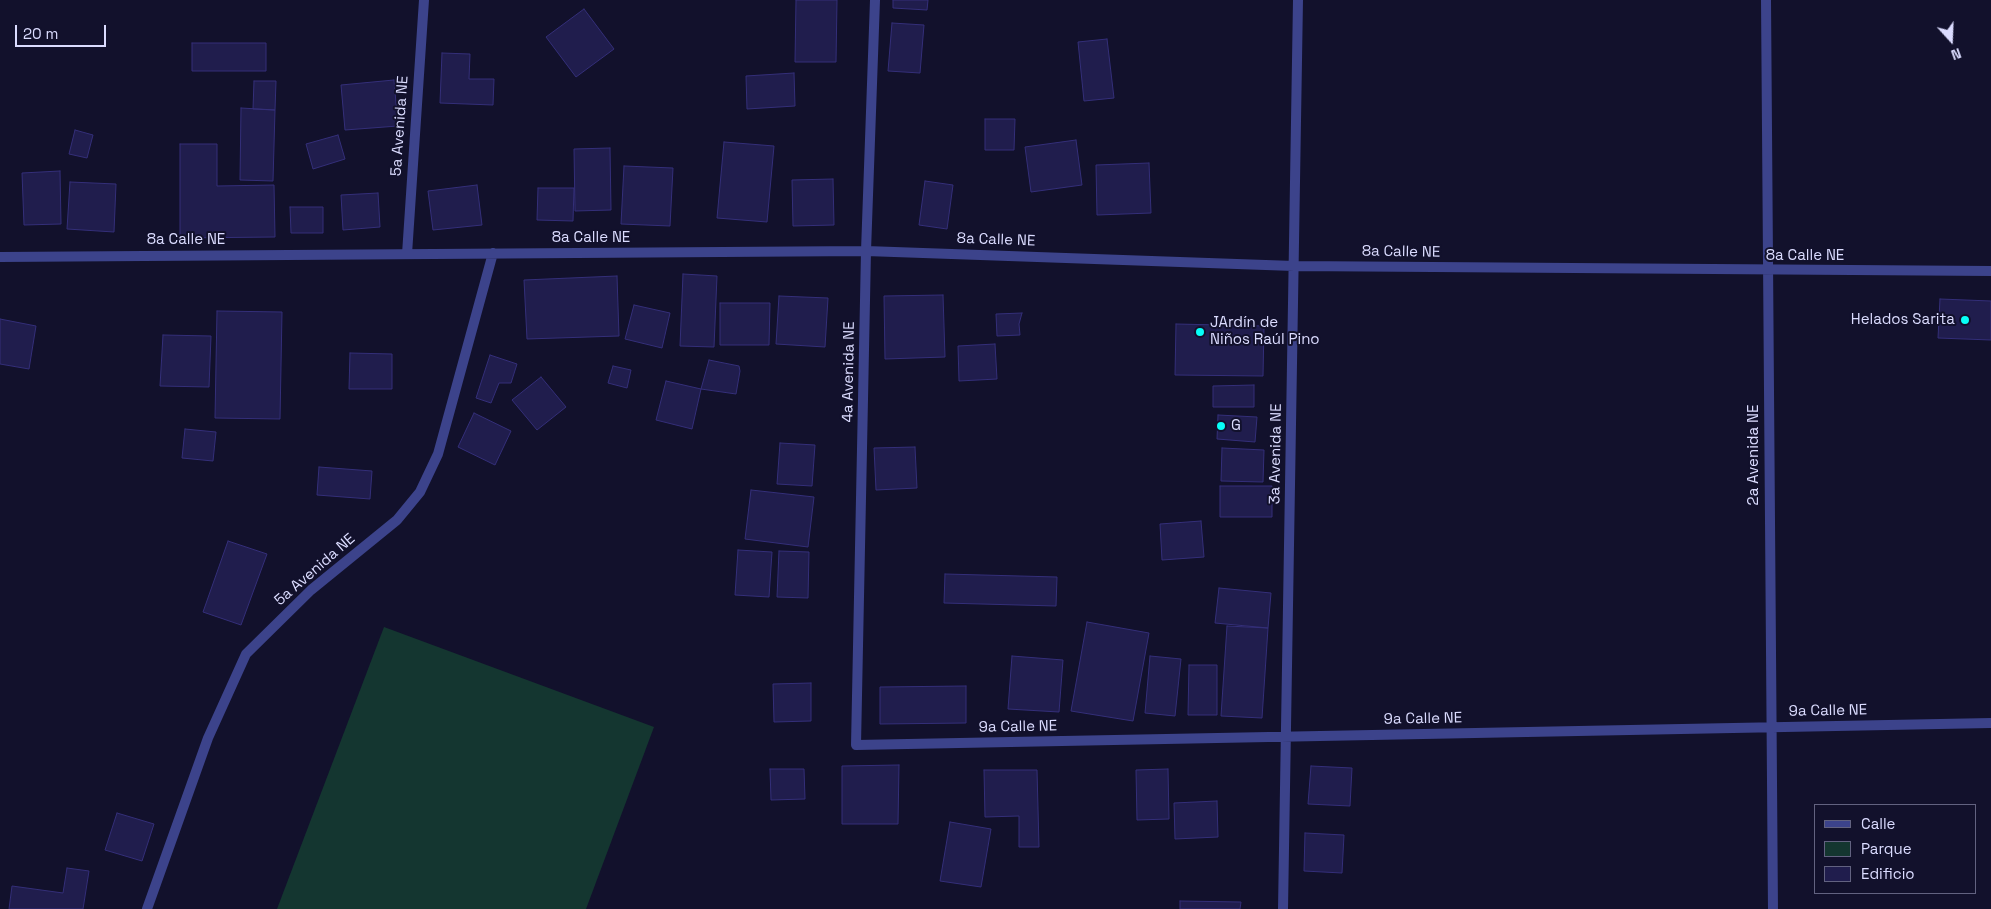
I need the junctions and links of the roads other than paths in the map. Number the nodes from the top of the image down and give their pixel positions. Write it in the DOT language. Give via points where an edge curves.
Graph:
graph roads {
  1 [pos="424,0"];
  2 [pos="876,0"];
  3 [pos="1298,0"];
  4 [pos="1766,0"];
  5 [pos="866,251"];
  6 [pos="493,253"];
  7 [pos="407,254"];
  8 [pos="0,257"];
  9 [pos="1294,266"];
  10 [pos="1768,271"];
  11 [pos="1991,271"];
  12 [pos="1991,723"];
  13 [pos="1771,727"];
  14 [pos="1286,737"];
  15 [pos="856,745"];
  16 [pos="147,909"];
  17 [pos="1283,909"];
  18 [pos="1773,909"];
  1 -- 7 [label="street, 5a Avenida NE"];
  2 -- 5 [label="street, 4a Avenida NE"];
  3 -- 9 [label="street, 3a Avenida NE"];
  4 -- 10 [label="street, 2a Avenida NE"];
  5 -- 6 [label="street, 8a Calle NE"];
  5 -- 9 [label="street, 8a Calle NE"];
  5 -- 15 [label="street, 4a Avenida NE"];
  6 -- 7 [label="street, 8a Calle NE"];
  6 -- 16 [label="street, 5a Avenida NE" via="438,454 420,492 397,520 311,590 246,654 208,738"];
  7 -- 8 [label="street, 8a Calle NE"];
  9 -- 10 [label="street, 8a Calle NE"];
  9 -- 14 [label="street, 3a Avenida NE"];
  10 -- 11 [label="street, 8a Calle NE"];
  10 -- 13 [label="street, 2a Avenida NE"];
  12 -- 13 [label="street, 9a Calle NE"];
  13 -- 14 [label="street, 9a Calle NE"];
  13 -- 18 [label="street, 2a Avenida NE"];
  14 -- 15 [label="street, 9a Calle NE"];
  14 -- 17 [label="street, 3a Avenida NE"];
}
